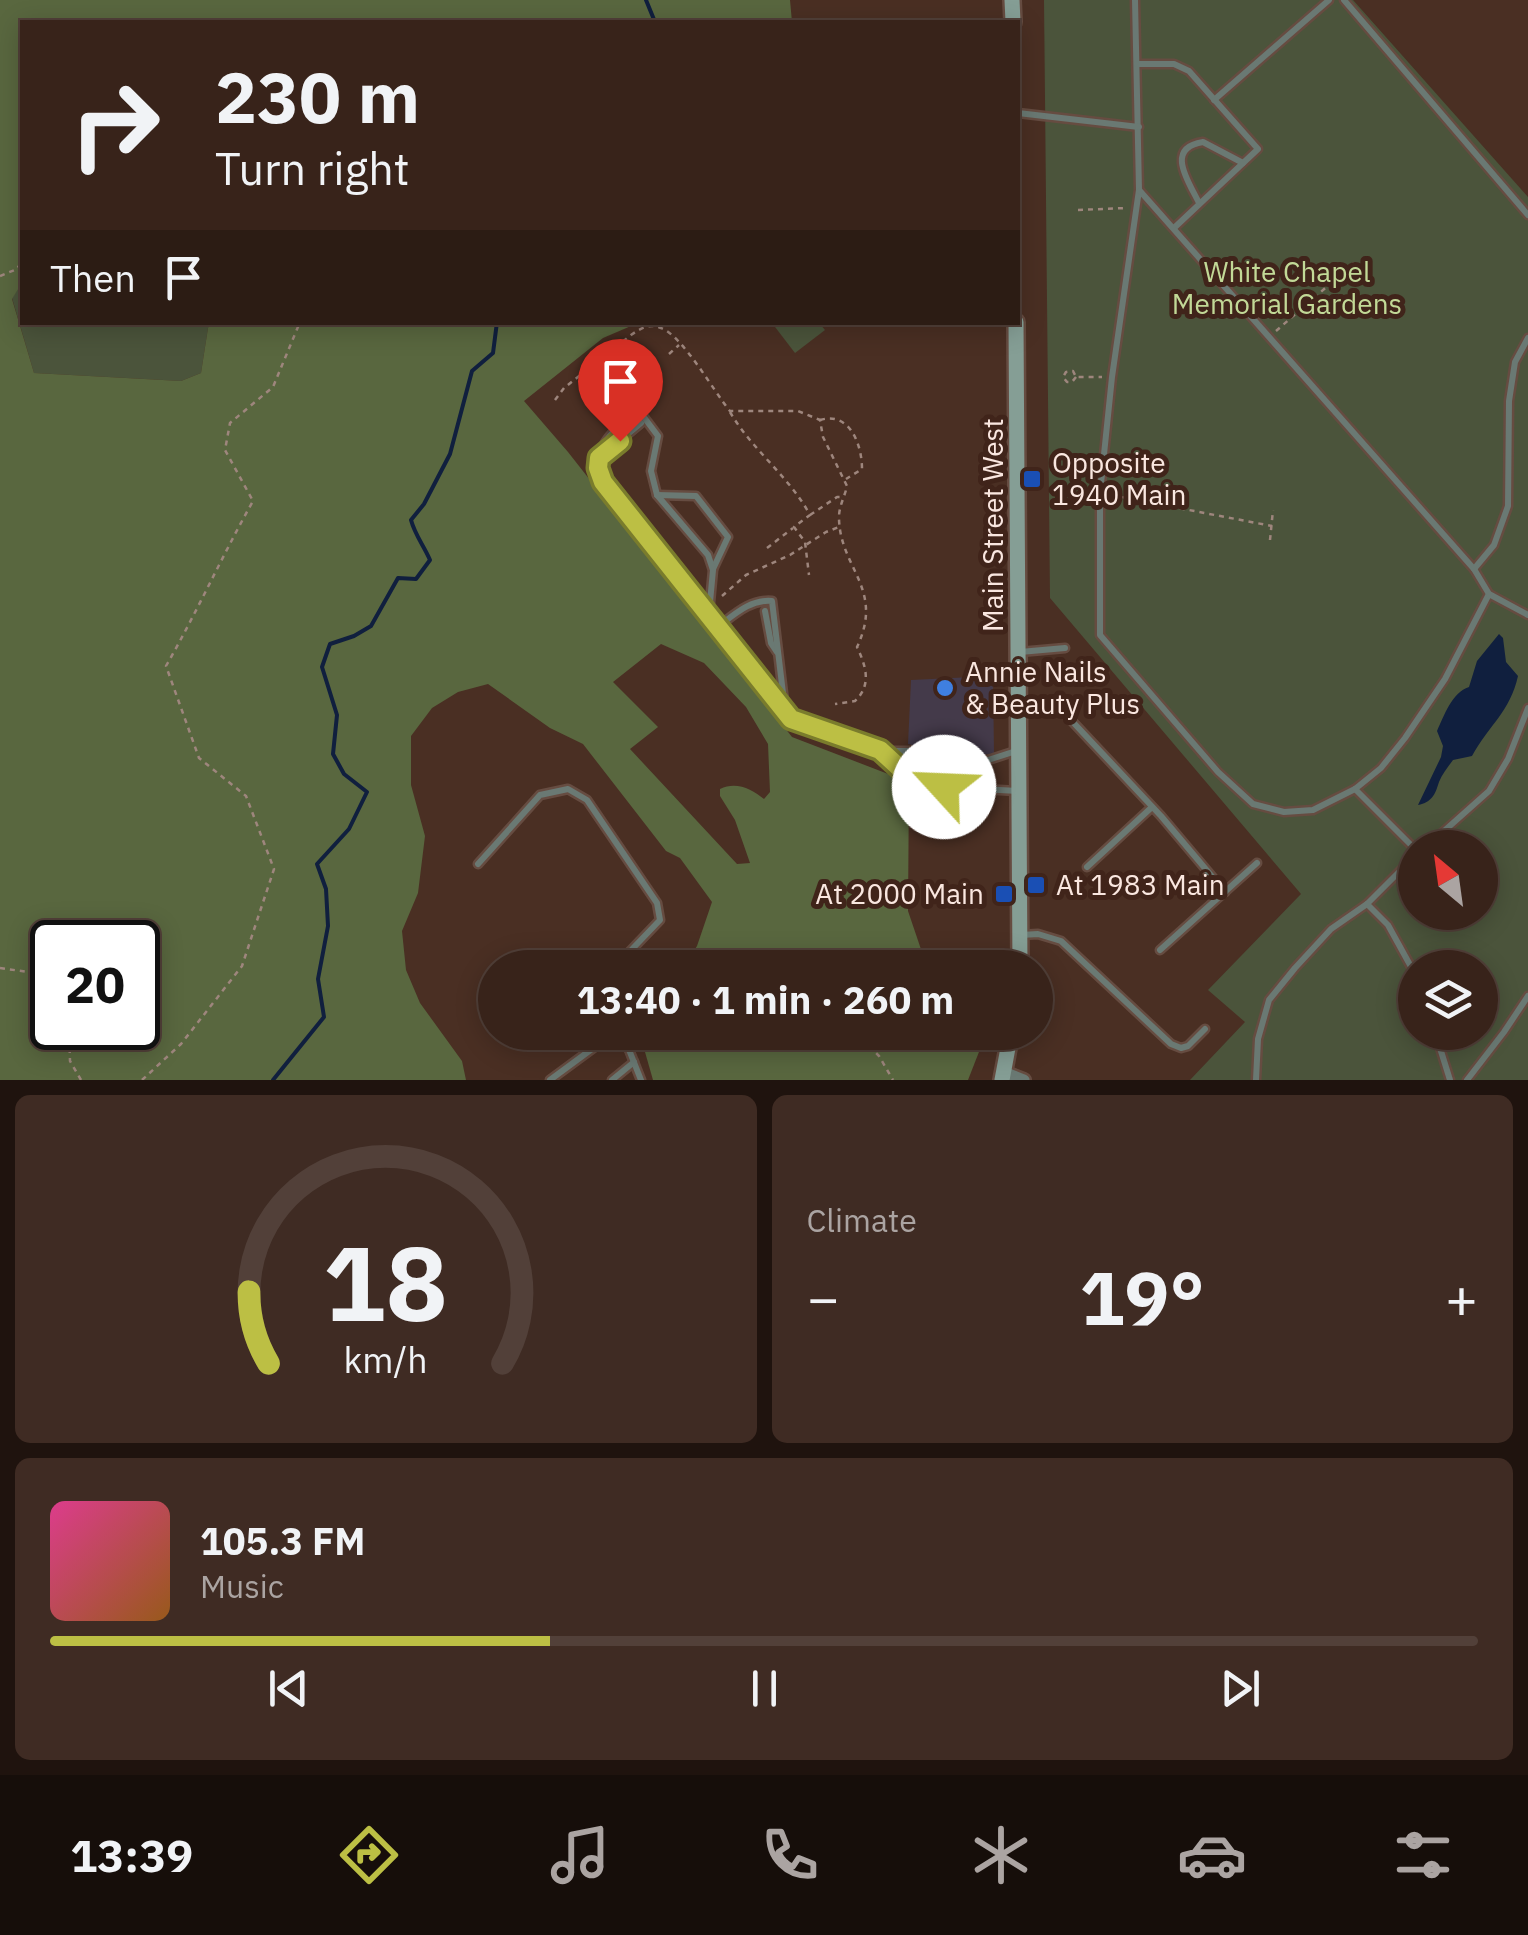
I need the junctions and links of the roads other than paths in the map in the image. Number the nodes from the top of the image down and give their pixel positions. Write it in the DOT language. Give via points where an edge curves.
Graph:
graph roads {
  1 [pos="1134,0"];
  2 [pos="1330,0"];
  3 [pos="1344,0"];
  4 [pos="1136,64"];
  5 [pos="1214,100"];
  6 [pos="1020,112"];
  7 [pos="1139,127"];
  8 [pos="1243,163"];
  9 [pos="1139,190"];
  10 [pos="1199,203"];
  11 [pos="1528,215"];
  12 [pos="1174,228"];
  13 [pos="1016,325"];
  14 [pos="1528,338"];
  15 [pos="640,424"];
  16 [pos="599,458"];
  17 [pos="657,494"];
  18 [pos="1474,569"];
  19 [pos="713,570"];
  20 [pos="1490,594"];
  21 [pos="766,611"];
  22 [pos="708,613"];
  23 [pos="1528,615"];
  24 [pos="719,626"];
  25 [pos="1065,648"];
  26 [pos="1018,652"];
  27 [pos="778,654"];
  28 [pos="1019,702"];
  29 [pos="1528,708"];
  30 [pos="785,711"];
  31 [pos="880,750"];
  32 [pos="1020,750"];
  33 [pos="1355,789"];
  34 [pos="1019,791"];
  35 [pos="1152,807"];
  36 [pos="1445,830"];
  37 [pos="1398,835"];
  38 [pos="1258,862"];
  39 [pos="478,864"];
  40 [pos="1086,867"];
  41 [pos="1398,871"];
  42 [pos="1225,892"];
  43 [pos="1367,904"];
  44 [pos="1021,935"];
  45 [pos="631,950"];
  46 [pos="1021,950"];
  47 [pos="1160,950"];
  48 [pos="1402,950"];
  49 [pos="1528,996"];
  50 [pos="1204,1029"];
  51 [pos="593,1050"];
  52 [pos="628,1050"];
  53 [pos="1008,1050"];
  54 [pos="1441,1050"];
  55 [pos="634,1062"];
  56 [pos="1003,1076"];
  57 [pos="1254,1079"];
  58 [pos="550,1080"];
  59 [pos="612,1080"];
  60 [pos="641,1080"];
  61 [pos="1024,1080"];
  62 [pos="1450,1080"];
  63 [pos="1467,1080"];
  1 -- 4 [label="lane"];
  2 -- 5 [label="lane"];
  3 -- 11 [label="lane"];
  4 -- 5 [label="lane" via="1180,66"];
  4 -- 7 [label="lane"];
  5 -- 8 [label="lane" via="1258,149"];
  6 -- 7 [label="lane"];
  7 -- 9 [label="lane"];
  8 -- 10 [label="lane"];
  8 -- 10 [label="lane" via="1203,142 1188,147 1181,165"];
  9 -- 12 [label="lane"];
  9 -- 33 [label="lane" via="1100,493 1100,635 1218,772 1254,804 1313,810"];
  10 -- 12 [label="lane"];
  12 -- 18 [label="lane"];
  13 -- 26 [label="main road, Main Street West"];
  14 -- 18 [label="lane" via="1509,401 1508,506 1494,545"];
  15 -- 16 [label="lane"];
  16 -- 17 [label="lane" via="618,428 643,416 658,436 651,471"];
  16 -- 22 [label="lane" via="603,482"];
  17 -- 19 [label="lane"];
  17 -- 19 [label="lane" via="696,496 728,537"];
  18 -- 20 [label="lane"];
  19 -- 22 [label="lane"];
  20 -- 23 [label="lane"];
  20 -- 33 [label="lane" via="1405,738"];
  21 -- 27 [label="lane"];
  22 -- 24 [label="lane"];
  24 -- 27 [label="lane" via="760,600 772,601"];
  24 -- 30 [label="lane"];
  25 -- 26 [label="lane"];
  26 -- 28 [label="main road, Main Street West"];
  27 -- 30 [label="lane"];
  28 -- 32 [label="main road, Main Street West"];
  28 -- 35 [label="lane" via="1055,703"];
  29 -- 36 [label="lane" via="1489,790"];
  30 -- 31 [label="lane" via="791,719"];
  31 -- 32 [label="lane" via="913,751 950,763"];
  31 -- 34 [label="lane" via="904,772 944,787"];
  32 -- 34 [label="main road, Main Street West"];
  33 -- 37 [label="lane"];
  34 -- 44 [label="main road, Main Street West"];
  35 -- 40 [label="lane"];
  35 -- 42 [label="lane"];
  38 -- 42 [label="lane"];
  39 -- 45 [label="lane" via="540,795 568,790 587,800 657,903 660,920"];
  41 -- 43 [label="lane"];
  42 -- 47 [label="lane"];
  43 -- 48 [label="lane"];
  43 -- 57 [label="lane" via="1332,929 1270,1000"];
  44 -- 46 [label="main road, Main Street West"];
  44 -- 50 [label="lane" via="1061,941 1172,1044 1188,1046"];
  49 -- 63 [label="lane"];
  51 -- 58 [label="lane"];
  52 -- 55 [label="lane"];
  53 -- 56 [label="main road"];
  54 -- 62 [label="lane"];
  55 -- 59 [label="lane"];
  55 -- 60 [label="lane"];
  56 -- 61 [label="street"];
}
